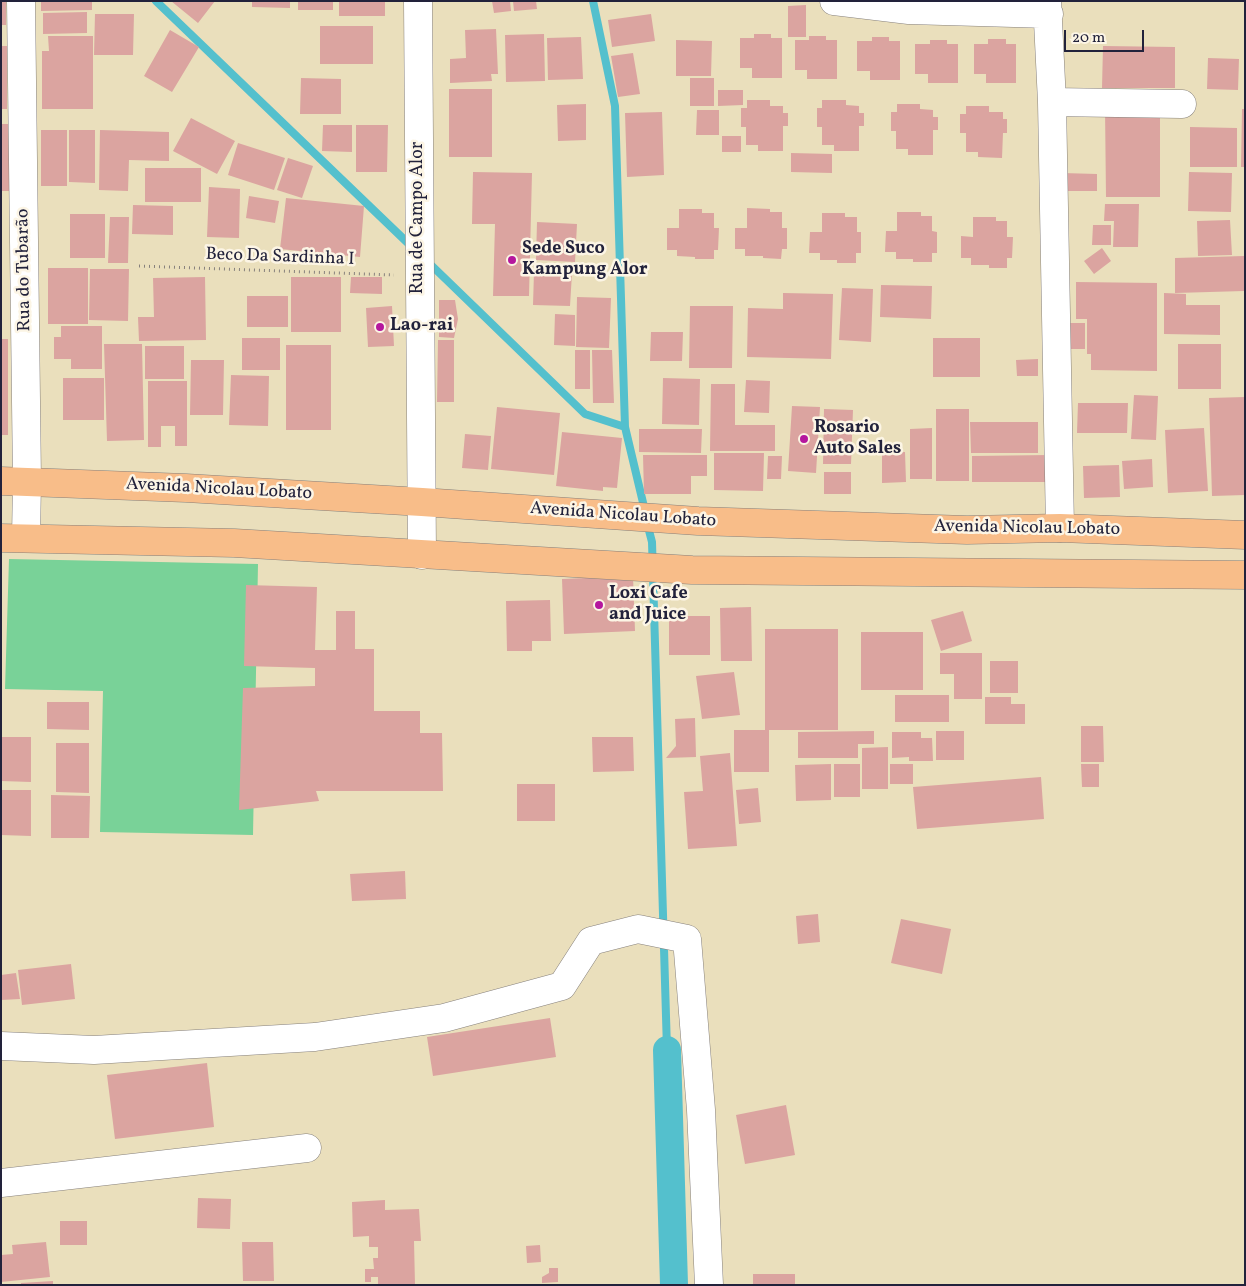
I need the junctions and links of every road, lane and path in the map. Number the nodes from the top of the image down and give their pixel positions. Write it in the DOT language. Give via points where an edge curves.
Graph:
graph roads {
  1 [pos="21,1"];
  2 [pos="418,1"];
  3 [pos="834,1"];
  4 [pos="1048,7"];
  5 [pos="1052,102"];
  6 [pos="1182,104"];
  7 [pos="139,266"];
  8 [pos="420,267"];
  9 [pos="14,481"];
  10 [pos="422,502"];
  11 [pos="1060,528"];
  12 [pos="1245,535"];
  13 [pos="14,538"];
  14 [pos="422,555"];
  15 [pos="1245,575"];
  16 [pos="1,1046"];
  17 [pos="307,1148"];
  18 [pos="1,1183"];
  19 [pos="709,1285"];
  1 -- 9 [label="street, Rua do Tubarão"];
  2 -- 8 [label="street, Rua de Campo Alor"];
  3 -- 4 [label="street" via="909,10"];
  4 -- 5 [label="street"];
  5 -- 6 [label="street"];
  5 -- 11 [label="street"];
  7 -- 8 [label="path, Beco Da Sardinha I"];
  8 -- 10 [label="street, Rua de Campo Alor"];
  9 -- 10 [label="main road, Avenida Nicolau Lobato"];
  9 -- 13 [label="street, Rua do Tubarão"];
  10 -- 11 [label="main road, Avenida Nicolau Lobato" via="698,521 967,530"];
  10 -- 14 [label="street, Rua de Campo Alor"];
  11 -- 12 [label="main road, Avenida Nicolau Lobato"];
  13 -- 14 [label="main road" via="234,543"];
  14 -- 15 [label="main road" via="692,570"];
  16 -- 19 [label="street" via="94,1050 305,1037 444,1018 562,986 591,941 638,929 687,939 701,1110"];
  17 -- 18 [label="street"];
}
